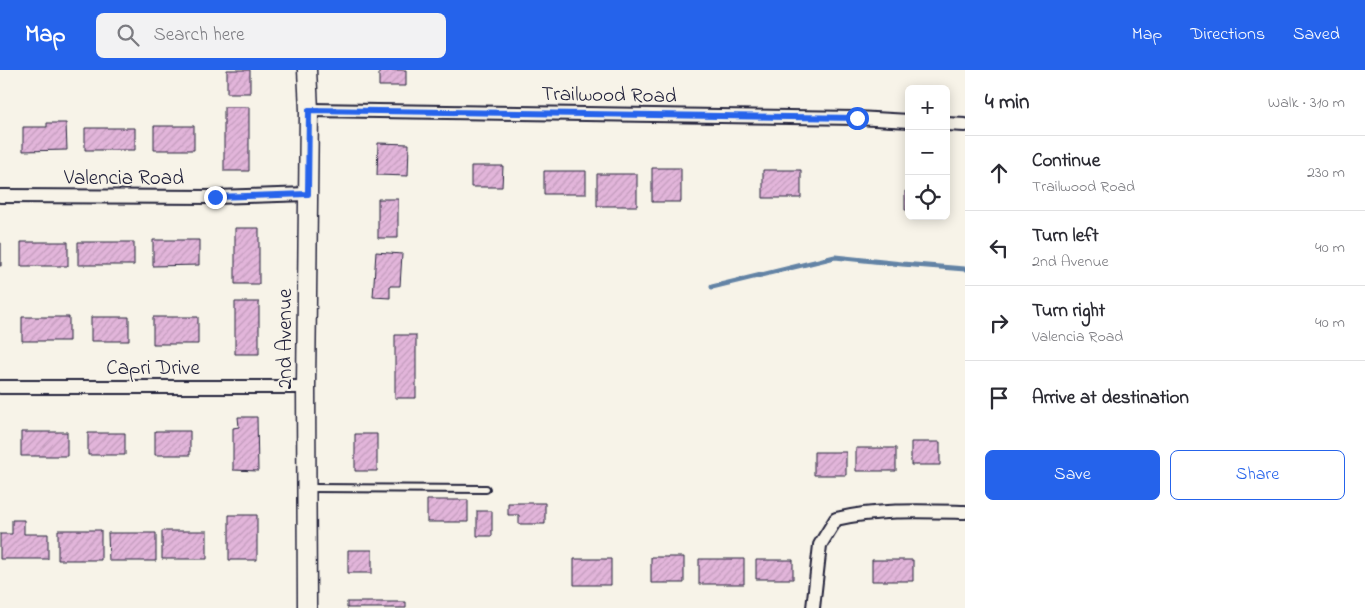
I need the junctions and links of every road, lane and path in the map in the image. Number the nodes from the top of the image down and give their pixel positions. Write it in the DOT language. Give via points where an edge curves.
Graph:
graph roads {
  1 [pos="307,70"];
  2 [pos="309,110"];
  3 [pos="905,121"];
  4 [pos="950,124"];
  5 [pos="965,125"];
  6 [pos="308,194"];
  7 [pos="0,196"];
  8 [pos="306,386"];
  9 [pos="0,387"];
  10 [pos="307,488"];
  11 [pos="486,490"];
  12 [pos="965,512"];
  13 [pos="307,608"];
  14 [pos="813,608"];
  1 -- 2 [label="street, 2nd Avenue"];
  2 -- 3 [label="street, Trailwood Road"];
  2 -- 6 [label="street, 2nd Avenue"];
  4 -- 5 [label="street"];
  6 -- 7 [label="street, Valencia Road"];
  6 -- 8 [label="street, 2nd Avenue"];
  8 -- 9 [label="street, Capri Drive"];
  8 -- 10 [label="street, 2nd Avenue"];
  10 -- 11 [label="lane"];
  10 -- 13 [label="street, 2nd Avenue"];
  12 -- 14 [label="street" via="898,512 836,519 820,545"];
}
